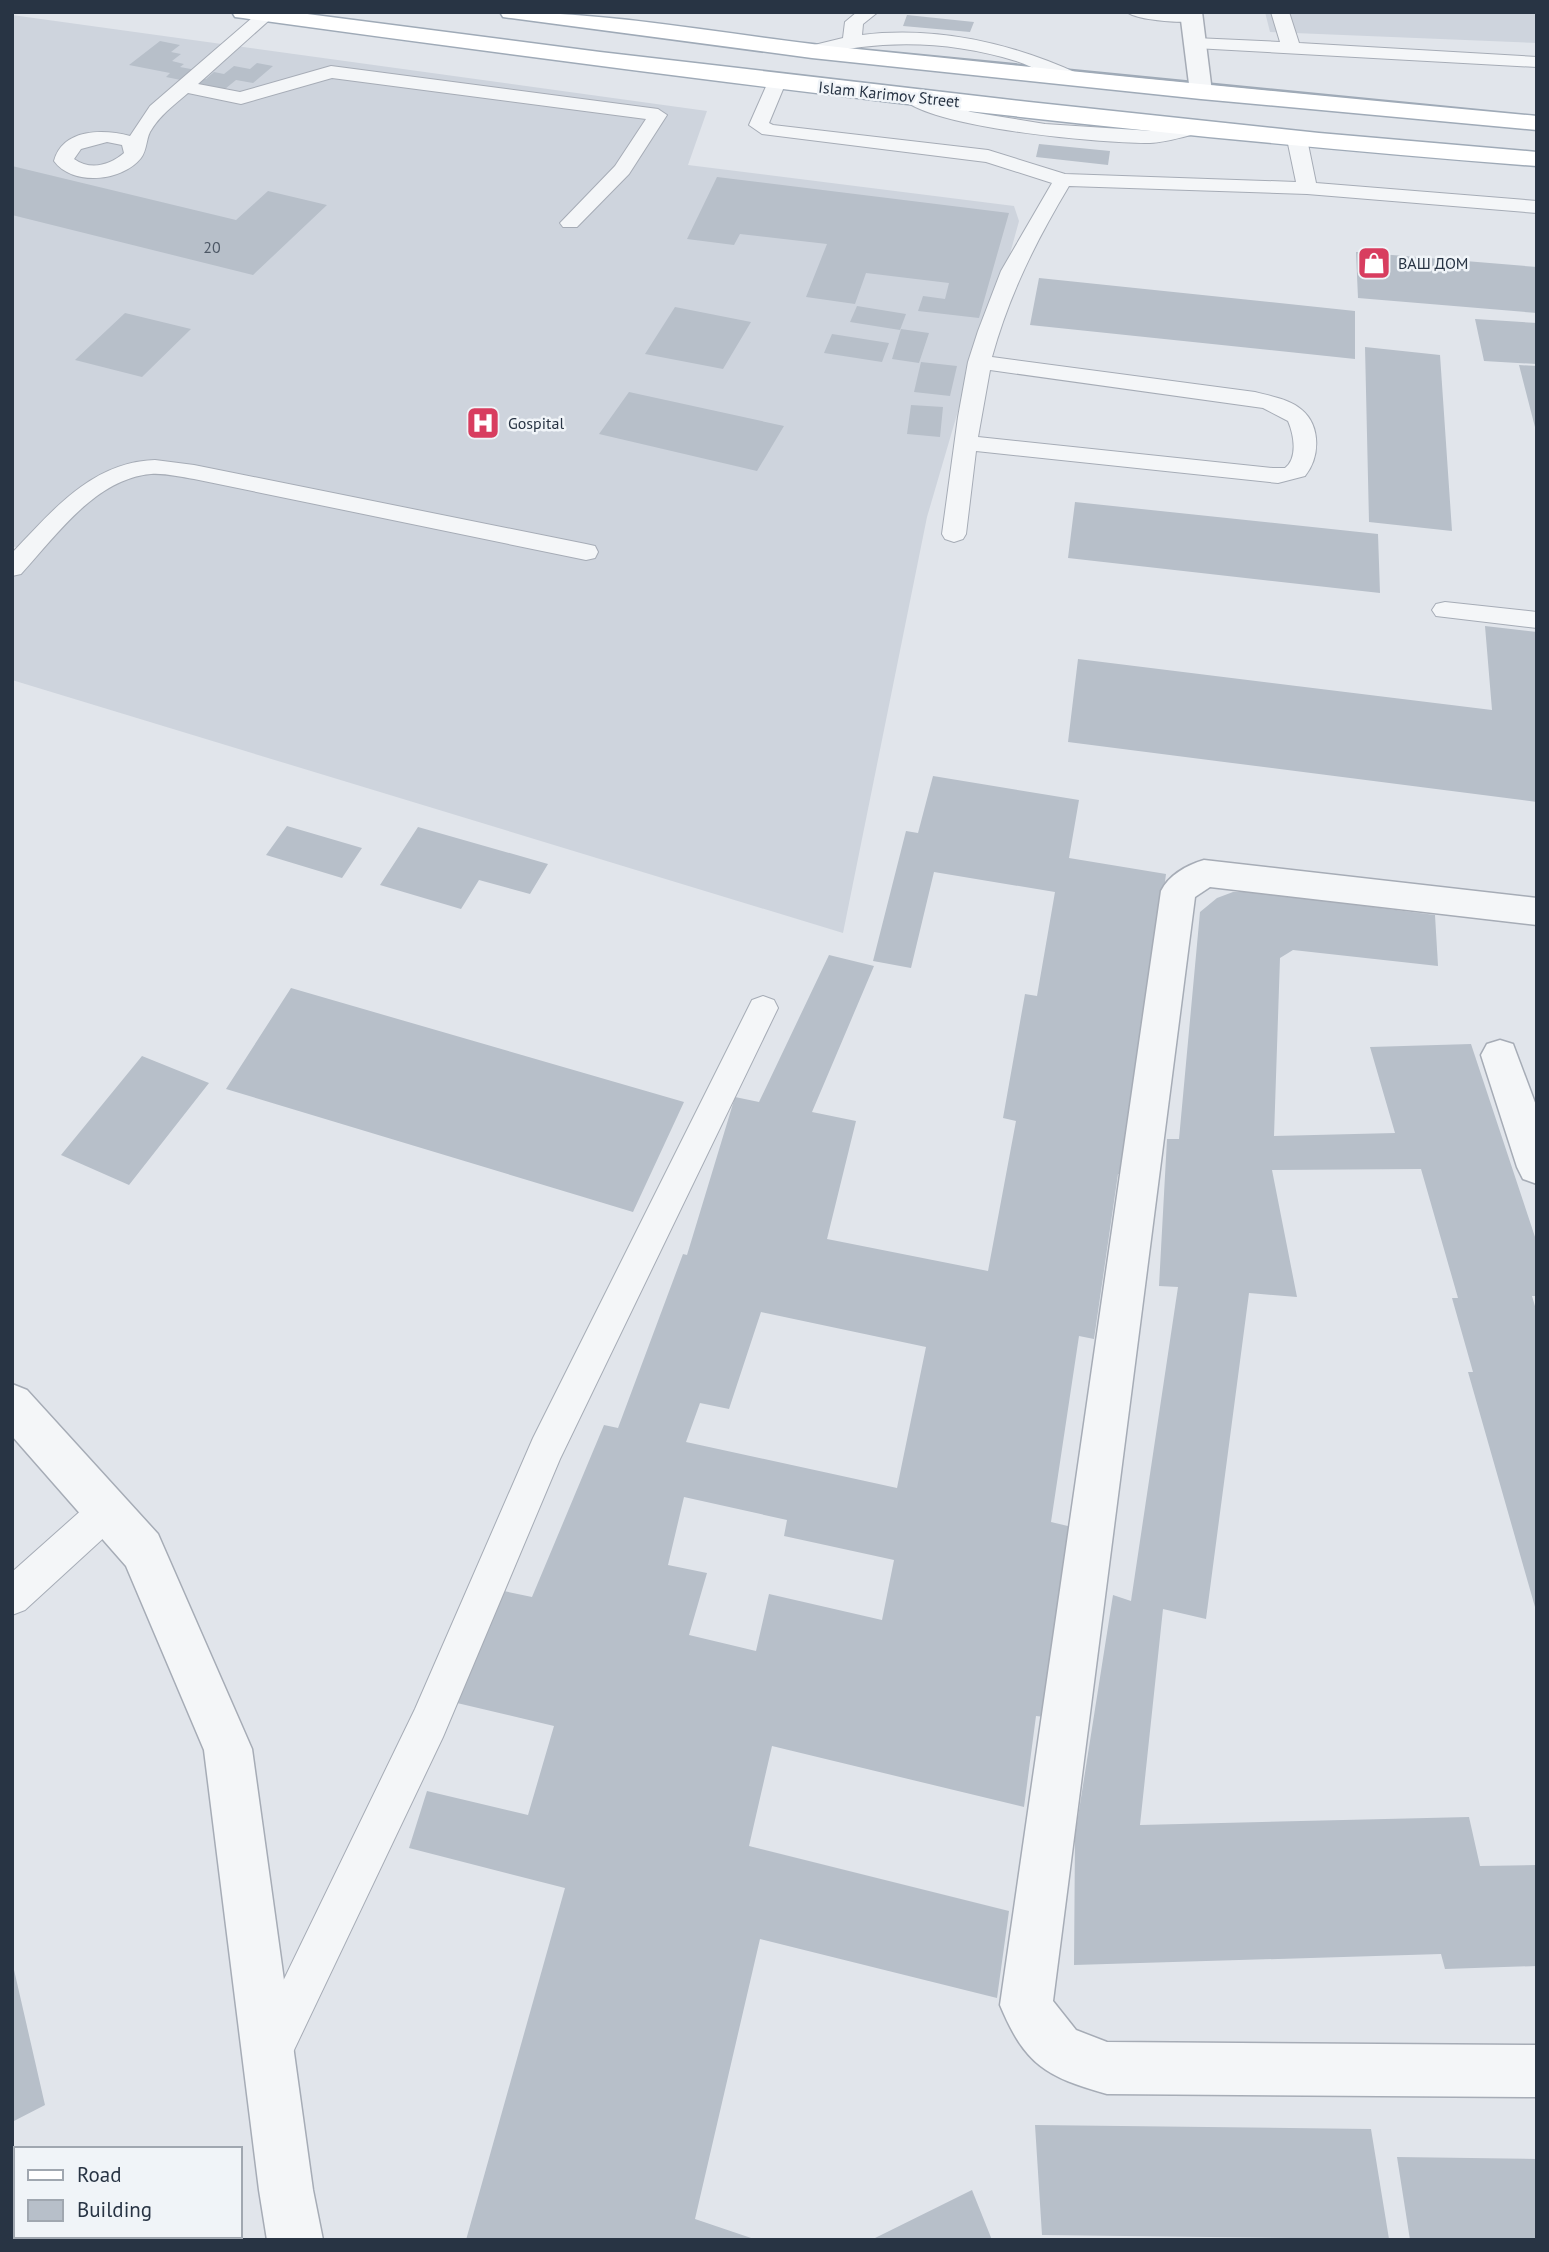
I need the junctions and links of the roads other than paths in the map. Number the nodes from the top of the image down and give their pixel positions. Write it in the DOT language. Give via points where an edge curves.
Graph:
graph roads {
  1 [pos="243,12"];
  2 [pos="511,12"];
  3 [pos="869,12"];
  4 [pos="1136,12"];
  5 [pos="1280,12"];
  6 [pos="266,15"];
  7 [pos="1191,15"];
  8 [pos="852,42"];
  9 [pos="1195,43"];
  10 [pos="1291,48"];
  11 [pos="812,51"];
  12 [pos="1537,62"];
  13 [pos="1072,78"];
  14 [pos="777,82"];
  15 [pos="185,88"];
  16 [pos="1201,92"];
  17 [pos="157,110"];
  18 [pos="1537,123"];
  19 [pos="93,138"];
  20 [pos="1297,139"];
  21 [pos="134,154"];
  22 [pos="1537,159"];
  23 [pos="1063,180"];
  24 [pos="1307,188"];
  25 [pos="1537,207"];
  26 [pos="570,223"];
  27 [pos="979,362"];
  28 [pos="968,443"];
  29 [pos="954,534"];
  30 [pos="586,552"];
  31 [pos="12,568"];
  32 [pos="1445,610"];
  33 [pos="1537,620"];
  34 [pos="1537,912"];
  35 [pos="763,1008"];
  36 [pos="1500,1055"];
  37 [pos="1537,1167"];
  38 [pos="12,1404"];
  39 [pos="107,1511"];
  40 [pos="12,1597"];
  41 [pos="268,2058"];
  42 [pos="1537,2071"];
  43 [pos="291,2215"];
  1 -- 6 [label="main road, Islam Karimov Street"];
  2 -- 11 [label="main road, Islam Karimov Street"];
  3 -- 8 [label="lane" via="854,22"];
  4 -- 7 [label="lane"];
  5 -- 10 [label="lane"];
  6 -- 14 [label="main road, Islam Karimov Street"];
  6 -- 15 [label="lane"];
  7 -- 9 [label="street"];
  8 -- 11 [label="lane"];
  8 -- 13 [label="lane" via="902,38 988,48 1043,63"];
  9 -- 10 [label="lane"];
  9 -- 16 [label="street"];
  10 -- 12 [label="lane"];
  11 -- 13 [label="main road, Islam Karimov Street"];
  13 -- 16 [label="main road, Islam Karimov Street"];
  14 -- 20 [label="main road, Islam Karimov Street"];
  14 -- 23 [label="lane" via="758,125 769,130 988,156"];
  15 -- 17 [label="lane"];
  15 -- 26 [label="lane" via="241,98 331,72 658,116 622,170"];
  16 -- 18 [label="main road, Islam Karimov Street"];
  17 -- 19 [label="lane"];
  17 -- 21 [label="lane" via="141,132"];
  19 -- 21 [label="lane" via="129,141"];
  19 -- 21 [label="lane" via="70,147 64,161 69,167 106,170 119,167"];
  20 -- 22 [label="main road, Islam Karimov Street"];
  20 -- 24 [label="lane"];
  23 -- 24 [label="lane"];
  23 -- 27 [label="lane" via="1014,263"];
  24 -- 25 [label="lane"];
  27 -- 28 [label="lane"];
  27 -- 28 [label="lane" via="1286,408 1298,418 1303,433 1303,460 1293,473 1259,474"];
  28 -- 29 [label="lane"];
  30 -- 31 [label="lane" via="194,471 151,467 120,472 89,489"];
  32 -- 33 [label="lane"];
  34 -- 42 [label="street" via="1204,873 1178,891 1026,2005 1044,2036 1066,2057 1107,2068"];
  35 -- 41 [label="lane" via="546,1450 429,1723"];
  36 -- 37 [label="street"];
  38 -- 39 [label="street"];
  39 -- 40 [label="lane"];
  39 -- 41 [label="street" via="142,1550 228,1749"];
  41 -- 43 [label="street"];
}
